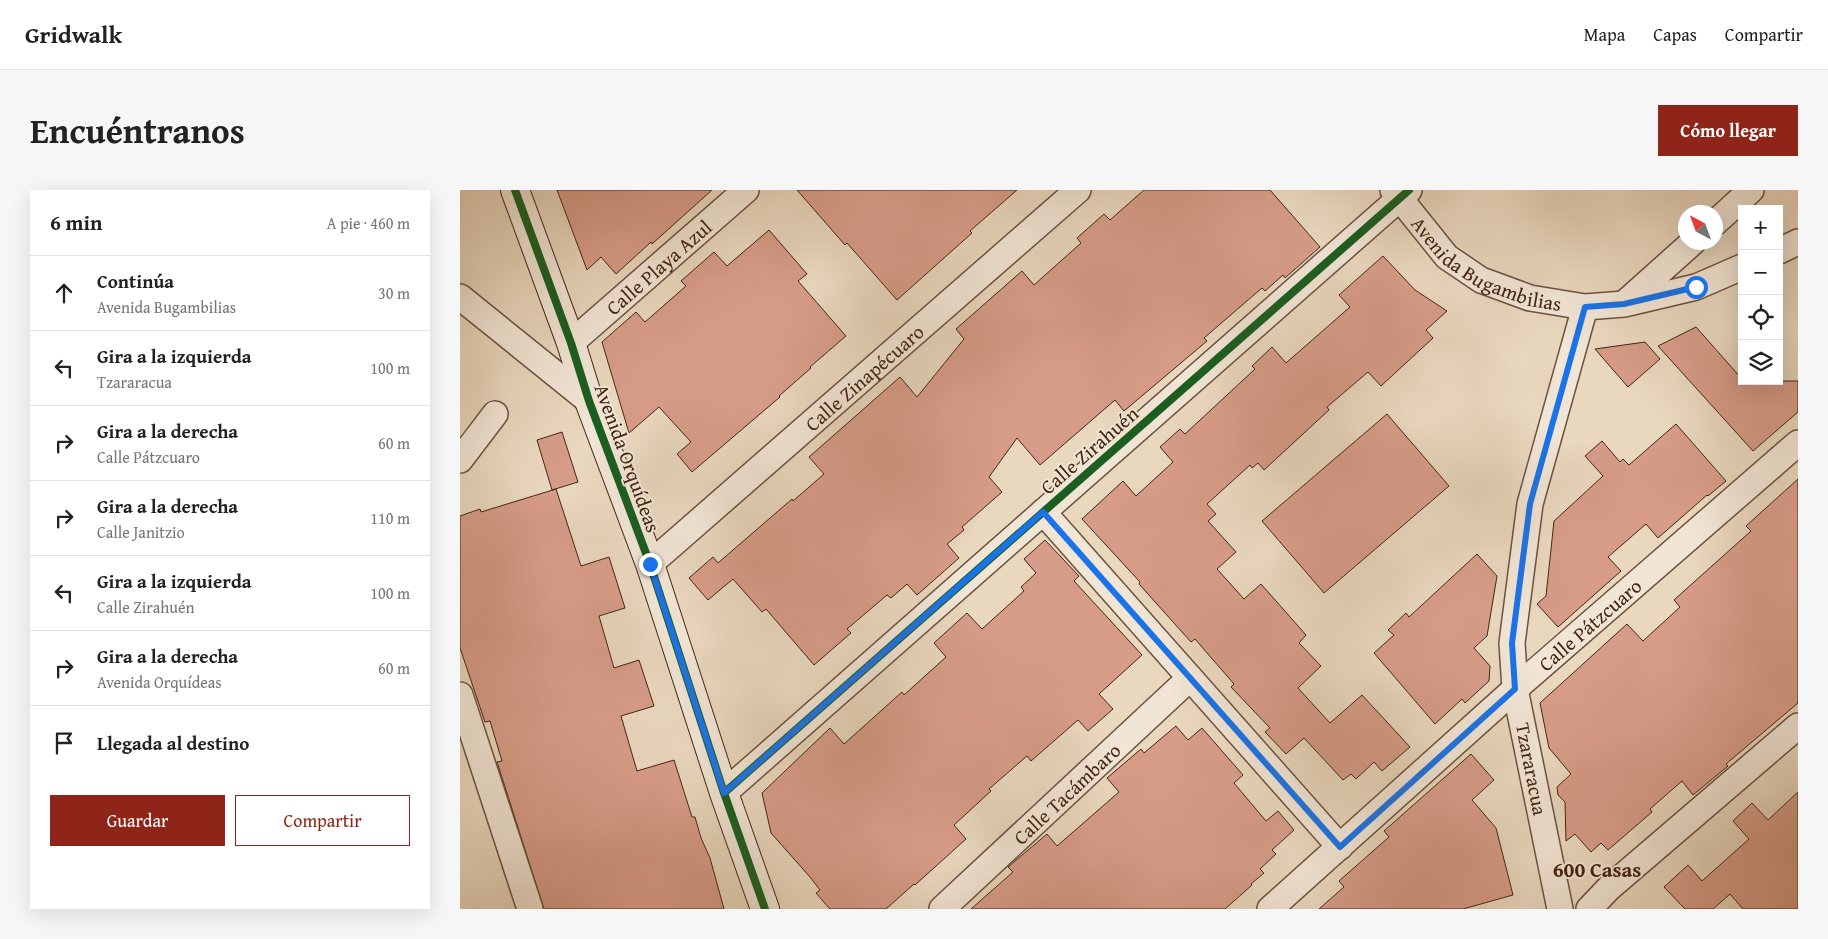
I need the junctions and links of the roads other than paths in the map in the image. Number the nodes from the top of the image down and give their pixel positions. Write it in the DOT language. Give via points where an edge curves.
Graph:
graph roads {
  1 [pos="515,190"];
  2 [pos="746,190"];
  3 [pos="1078,190"];
  4 [pos="1751,190"];
  5 [pos="1400,193"];
  6 [pos="1723,216"];
  7 [pos="1798,242"];
  8 [pos="1783,248"];
  9 [pos="1684,250"];
  10 [pos="1738,269"];
  11 [pos="460,297"];
  12 [pos="1624,304"];
  13 [pos="1585,307"];
  14 [pos="571,342"];
  15 [pos="589,401"];
  16 [pos="495,414"];
  17 [pos="1798,443"];
  18 [pos="460,460"];
  19 [pos="1043,512"];
  20 [pos="650,564"];
  21 [pos="1190,678"];
  22 [pos="1515,689"];
  23 [pos="460,695"];
  24 [pos="1798,726"];
  25 [pos="724,793"];
  26 [pos="1340,847"];
  27 [pos="530,909"];
  28 [pos="765,909"];
  29 [pos="942,909"];
  30 [pos="1270,909"];
  31 [pos="1560,909"];
  32 [pos="1589,909"];
  1 -- 14 [label="street, Avenida Orquídeas"];
  2 -- 14 [label="street, Calle Playa Azul"];
  3 -- 20 [label="street, Calle Zinapécuaro"];
  4 -- 6 [label="street"];
  5 -- 13 [label="street, Avenida Bugambilias" via="1447,257 1480,280 1530,298"];
  5 -- 19 [label="street, Calle Zirahuén"];
  7 -- 8 [label="street"];
  9 -- 12 [label="street"];
  10 -- 12 [label="street, Avenida Bugambilias" via="1696,287"];
  11 -- 15 [label="street"];
  12 -- 13 [label="street, Avenida Bugambilias"];
  13 -- 22 [label="street, Tzararacua" via="1530,504 1512,643"];
  14 -- 15 [label="street, Avenida Orquídeas"];
  15 -- 20 [label="street, Avenida Orquídeas"];
  16 -- 18 [label="street"];
  17 -- 22 [label="street, Calle Pátzcuaro"];
  19 -- 21 [label="street"];
  19 -- 25 [label="street, Calle Zirahuén"];
  20 -- 25 [label="street, Avenida Orquídeas"];
  21 -- 26 [label="street"];
  21 -- 29 [label="street, Calle Tacámbaro"];
  22 -- 26 [label="street, Calle Pátzcuaro"];
  22 -- 31 [label="street, Tzararacua"];
  23 -- 27 [label="street"];
  24 -- 32 [label="street" via="1609,888"];
  25 -- 28 [label="street, Avenida Orquídeas"];
  26 -- 30 [label="street, Calle Pátzcuaro"];
}
